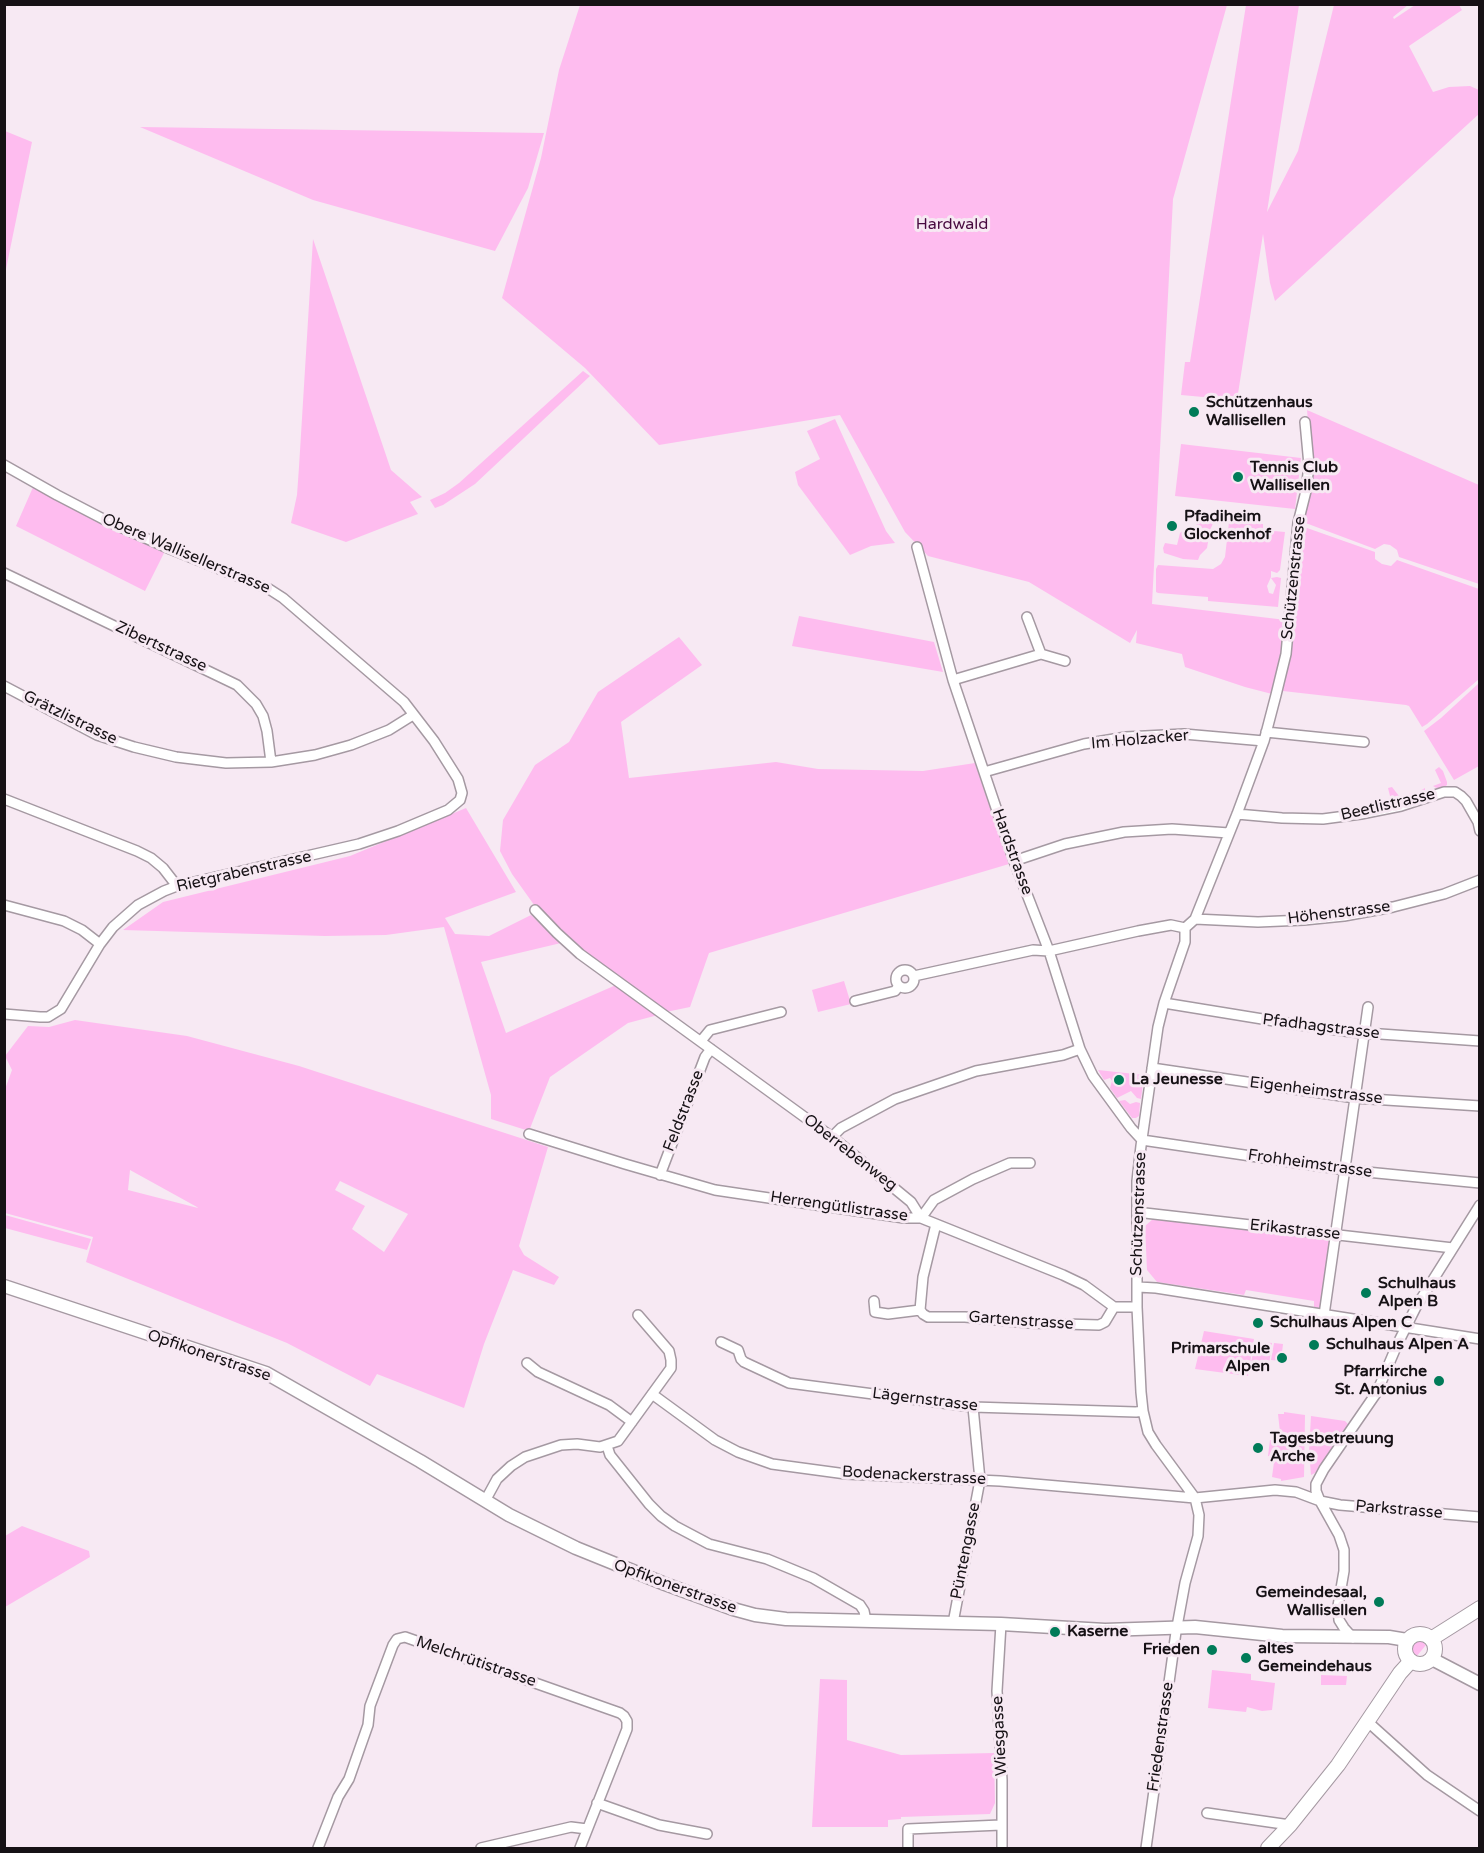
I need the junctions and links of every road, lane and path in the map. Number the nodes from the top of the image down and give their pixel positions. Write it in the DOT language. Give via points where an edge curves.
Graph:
graph roads {
  1 [pos="1305,422"];
  2 [pos="4,465"];
  3 [pos="917,547"];
  4 [pos="4,573"];
  5 [pos="1028,616"];
  6 [pos="1041,654"];
  7 [pos="1065,661"];
  8 [pos="953,680"];
  9 [pos="4,686"];
  10 [pos="413,715"];
  11 [pos="1265,737"];
  12 [pos="1364,742"];
  13 [pos="271,762"];
  14 [pos="984,772"];
  15 [pos="4,799"];
  16 [pos="460,800"];
  17 [pos="1237,814"];
  18 [pos="1479,831"];
  19 [pos="1229,832"];
  20 [pos="1014,861"];
  21 [pos="1479,880"];
  22 [pos="177,886"];
  23 [pos="4,905"];
  24 [pos="535,910"];
  25 [pos="1195,919"];
  26 [pos="1185,928"];
  27 [pos="100,944"];
  28 [pos="1049,951"];
  29 [pos="914,976"];
  30 [pos="899,986"];
  31 [pos="855,1001"];
  32 [pos="1164,1003"];
  33 [pos="1368,1007"];
  34 [pos="781,1012"];
  35 [pos="4,1014"];
  36 [pos="1364,1033"];
  37 [pos="701,1041"];
  38 [pos="1479,1041"];
  39 [pos="711,1049"];
  40 [pos="1080,1049"];
  41 [pos="1152,1068"];
  42 [pos="1355,1098"];
  43 [pos="1479,1106"];
  44 [pos="529,1134"];
  45 [pos="832,1137"];
  46 [pos="1142,1140"];
  47 [pos="1030,1163"];
  48 [pos="1346,1170"];
  49 [pos="660,1175"];
  50 [pos="1479,1183"];
  51 [pos="1479,1205"];
  52 [pos="1137,1213"];
  53 [pos="921,1218"];
  54 [pos="936,1224"];
  55 [pos="1336,1234"];
  56 [pos="1453,1248"];
  57 [pos="4,1286"];
  58 [pos="1138,1287"];
  59 [pos="874,1301"];
  60 [pos="1114,1307"];
  61 [pos="1137,1307"];
  62 [pos="921,1310"];
  63 [pos="638,1315"];
  64 [pos="1324,1315"];
  65 [pos="1406,1327"];
  66 [pos="1479,1339"];
  67 [pos="721,1342"];
  68 [pos="527,1363"];
  69 [pos="652,1394"];
  70 [pos="973,1407"];
  71 [pos="1143,1411"];
  72 [pos="632,1422"];
  73 [pos="607,1446"];
  74 [pos="980,1480"];
  75 [pos="1195,1498"];
  76 [pos="1320,1500"];
  77 [pos="485,1501"];
  78 [pos="1479,1517"];
  79 [pos="1479,1608"];
  80 [pos="866,1621"];
  81 [pos="953,1623"];
  82 [pos="1001,1624"];
  83 [pos="1177,1626"];
  84 [pos="1353,1638"];
  85 [pos="1431,1639"];
  86 [pos="1407,1640"];
  87 [pos="1432,1659"];
  88 [pos="1410,1662"];
  89 [pos="1479,1684"];
  90 [pos="1368,1722"];
  91 [pos="597,1803"];
  92 [pos="1479,1811"];
  93 [pos="1207,1813"];
  94 [pos="1001,1825"];
  95 [pos="1290,1825"];
  96 [pos="587,1829"];
  97 [pos="707,1834"];
  98 [pos="318,1848"];
  99 [pos="481,1848"];
  100 [pos="580,1848"];
  101 [pos="908,1848"];
  102 [pos="1002,1848"];
  103 [pos="1146,1848"];
  104 [pos="1268,1848"];
  1 -- 11 [label="street, Schützenstrasse" via="1309,465 1298,523 1286,654"];
  2 -- 10 [label="street, Obere Wallisellerstrasse" via="107,521 275,593 393,692"];
  3 -- 8 [label="street, Hardstrasse"];
  4 -- 13 [label="street, Zibertstrasse" via="237,685 263,716"];
  5 -- 6 [label="street"];
  6 -- 7 [label="street"];
  6 -- 8 [label="street"];
  8 -- 14 [label="street, Hardstrasse"];
  9 -- 13 [label="street, Grätzlistrasse" via="97,735 134,747 226,763"];
  10 -- 13 [label="street, Grätzlistrasse" via="351,745"];
  10 -- 16 [label="street, Obere Wallisellerstrasse" via="458,779"];
  11 -- 12 [label="street"];
  11 -- 14 [label="street, Im Holzacker" via="1126,737 1084,744"];
  11 -- 17 [label="street, Schützenstrasse"];
  14 -- 20 [label="street, Hardstrasse"];
  15 -- 22 [label="street" via="144,855 163,868"];
  16 -- 22 [label="street, Rietgrabenstrasse" via="431,817 358,844"];
  17 -- 18 [label="street, Beetlistrasse" via="1323,819 1455,792 1466,801"];
  17 -- 19 [label="street, Schützenstrasse"];
  19 -- 20 [label="street" via="1124,832 1065,844"];
  19 -- 25 [label="street, Schützenstrasse"];
  20 -- 28 [label="street, Hardstrasse"];
  21 -- 25 [label="street, Höhenstrasse" via="1444,894 1344,916 1258,922"];
  22 -- 27 [label="street, Rietgrabenstrasse" via="138,905"];
  23 -- 27 [label="street" via="64,921"];
  24 -- 37 [label="street, Oberrebenweg" via="580,954"];
  25 -- 26 [label="street, Schützenstrasse"];
  26 -- 28 [label="street" via="1171,925"];
  26 -- 32 [label="street, Schützenstrasse" via="1185,942"];
  27 -- 35 [label="street, Rietgrabenstrasse" via="61,1009 48,1017"];
  28 -- 29 [label="street" via="1033,950"];
  28 -- 40 [label="street, Hardstrasse"];
  29 -- 30 [label="street" via="911,986"];
  29 -- 30 [label="street" via="909,971 899,971 895,980"];
  30 -- 31 [label="street" via="895,991"];
  32 -- 36 [label="street, Pfadhagstrasse"];
  32 -- 41 [label="street, Schützenstrasse"];
  33 -- 36 [label="street"];
  34 -- 37 [label="street" via="710,1030"];
  36 -- 38 [label="street, Pfadhagstrasse"];
  36 -- 42 [label="street"];
  37 -- 39 [label="street, Oberrebenweg"];
  39 -- 45 [label="street, Oberrebenweg"];
  39 -- 49 [label="street, Feldstrasse"];
  40 -- 45 [label="street" via="976,1071 895,1100 841,1128"];
  40 -- 46 [label="street, Hardstrasse" via="1092,1076"];
  41 -- 42 [label="street, Eigenheimstrasse"];
  41 -- 46 [label="street, Schützenstrasse"];
  42 -- 43 [label="street, Eigenheimstrasse"];
  42 -- 48 [label="street"];
  44 -- 49 [label="street, Herrengütlistrasse"];
  45 -- 53 [label="street, Oberrebenweg" via="911,1202"];
  46 -- 48 [label="street, Frohheimstrasse"];
  46 -- 52 [label="street, Schützenstrasse"];
  47 -- 53 [label="street" via="1010,1163 973,1179 934,1200"];
  48 -- 50 [label="street, Frohheimstrasse"];
  48 -- 55 [label="street"];
  49 -- 53 [label="street, Herrengütlistrasse" via="716,1190"];
  51 -- 56 [label="street"];
  52 -- 55 [label="street, Erikastrasse"];
  52 -- 58 [label="street, Schützenstrasse"];
  53 -- 54 [label="street, Herrengütlistrasse"];
  54 -- 60 [label="street, Herrengütlistrasse" via="1063,1275"];
  54 -- 62 [label="street" via="923,1277"];
  55 -- 56 [label="street, Erikastrasse"];
  55 -- 64 [label="street"];
  56 -- 65 [label="street"];
  57 -- 77 [label="street, Opfikonerstrasse" via="266,1374"];
  58 -- 61 [label="street, Schützenstrasse"];
  58 -- 64 [label="street"];
  59 -- 62 [label="street, Gartenstrasse" via="875,1312"];
  60 -- 61 [label="street"];
  60 -- 62 [label="street, Gartenstrasse" via="1105,1322 1090,1326 928,1317"];
  61 -- 71 [label="street, Schützenstrasse"];
  63 -- 69 [label="street" via="671,1359 671,1368"];
  64 -- 65 [label="street"];
  65 -- 66 [label="street"];
  65 -- 76 [label="street" via="1377,1392 1316,1484"];
  67 -- 70 [label="street, Lägernstrasse" via="738,1350 744,1362 789,1383"];
  68 -- 72 [label="street" via="609,1405"];
  69 -- 72 [label="street"];
  69 -- 74 [label="street, Bodenackerstrasse" via="715,1440 772,1464 846,1474"];
  70 -- 71 [label="street, Lägernstrasse"];
  70 -- 74 [label="street, Püntengasse"];
  71 -- 75 [label="street, Schützenstrasse" via="1148,1432"];
  72 -- 73 [label="street" via="618,1441"];
  73 -- 77 [label="street" via="561,1445 525,1457 497,1479"];
  73 -- 80 [label="street" via="649,1503 675,1526 709,1544 767,1559 813,1578 860,1605"];
  74 -- 75 [label="street, Bodenackerstrasse"];
  74 -- 81 [label="street, Püntengasse"];
  75 -- 76 [label="street, Bodenackerstrasse" via="1275,1490"];
  75 -- 83 [label="street, Schützenstrasse" via="1198,1536"];
  76 -- 78 [label="street, Parkstrasse"];
  76 -- 84 [label="street" via="1344,1550 1339,1620"];
  77 -- 80 [label="street, Opfikonerstrasse" via="603,1560 733,1609 786,1619"];
  79 -- 85 [label="main road"];
  80 -- 81 [label="street, Opfikonerstrasse"];
  81 -- 82 [label="street, Opfikonerstrasse"];
  82 -- 83 [label="street, Opfikonerstrasse" via="1105,1630"];
  82 -- 94 [label="street, Wiesgasse" via="997,1691"];
  83 -- 84 [label="street, Opfikonerstrasse"];
  83 -- 103 [label="street, Friedenstrasse"];
  84 -- 86 [label="street, Opfikonerstrasse"];
  85 -- 86 [label="main road" via="1419,1634"];
  85 -- 87 [label="main road" via="1435,1649"];
  86 -- 88 [label="main road" via="1404,1649"];
  87 -- 88 [label="main road" via="1419,1665"];
  87 -- 89 [label="street"];
  88 -- 90 [label="main road"];
  90 -- 92 [label="street" via="1427,1775"];
  90 -- 95 [label="main road"];
  91 -- 96 [label="street"];
  91 -- 97 [label="street" via="659,1825"];
  91 -- 98 [label="street, Melchrütistrasse" via="627,1729 627,1721 620,1713 405,1637 393,1645 349,1779"];
  93 -- 95 [label="street"];
  94 -- 101 [label="street" via="908,1829"];
  94 -- 102 [label="street, Wiesgasse"];
  95 -- 104 [label="main road"];
  96 -- 99 [label="street" via="571,1827"];
  96 -- 100 [label="street"];
}
